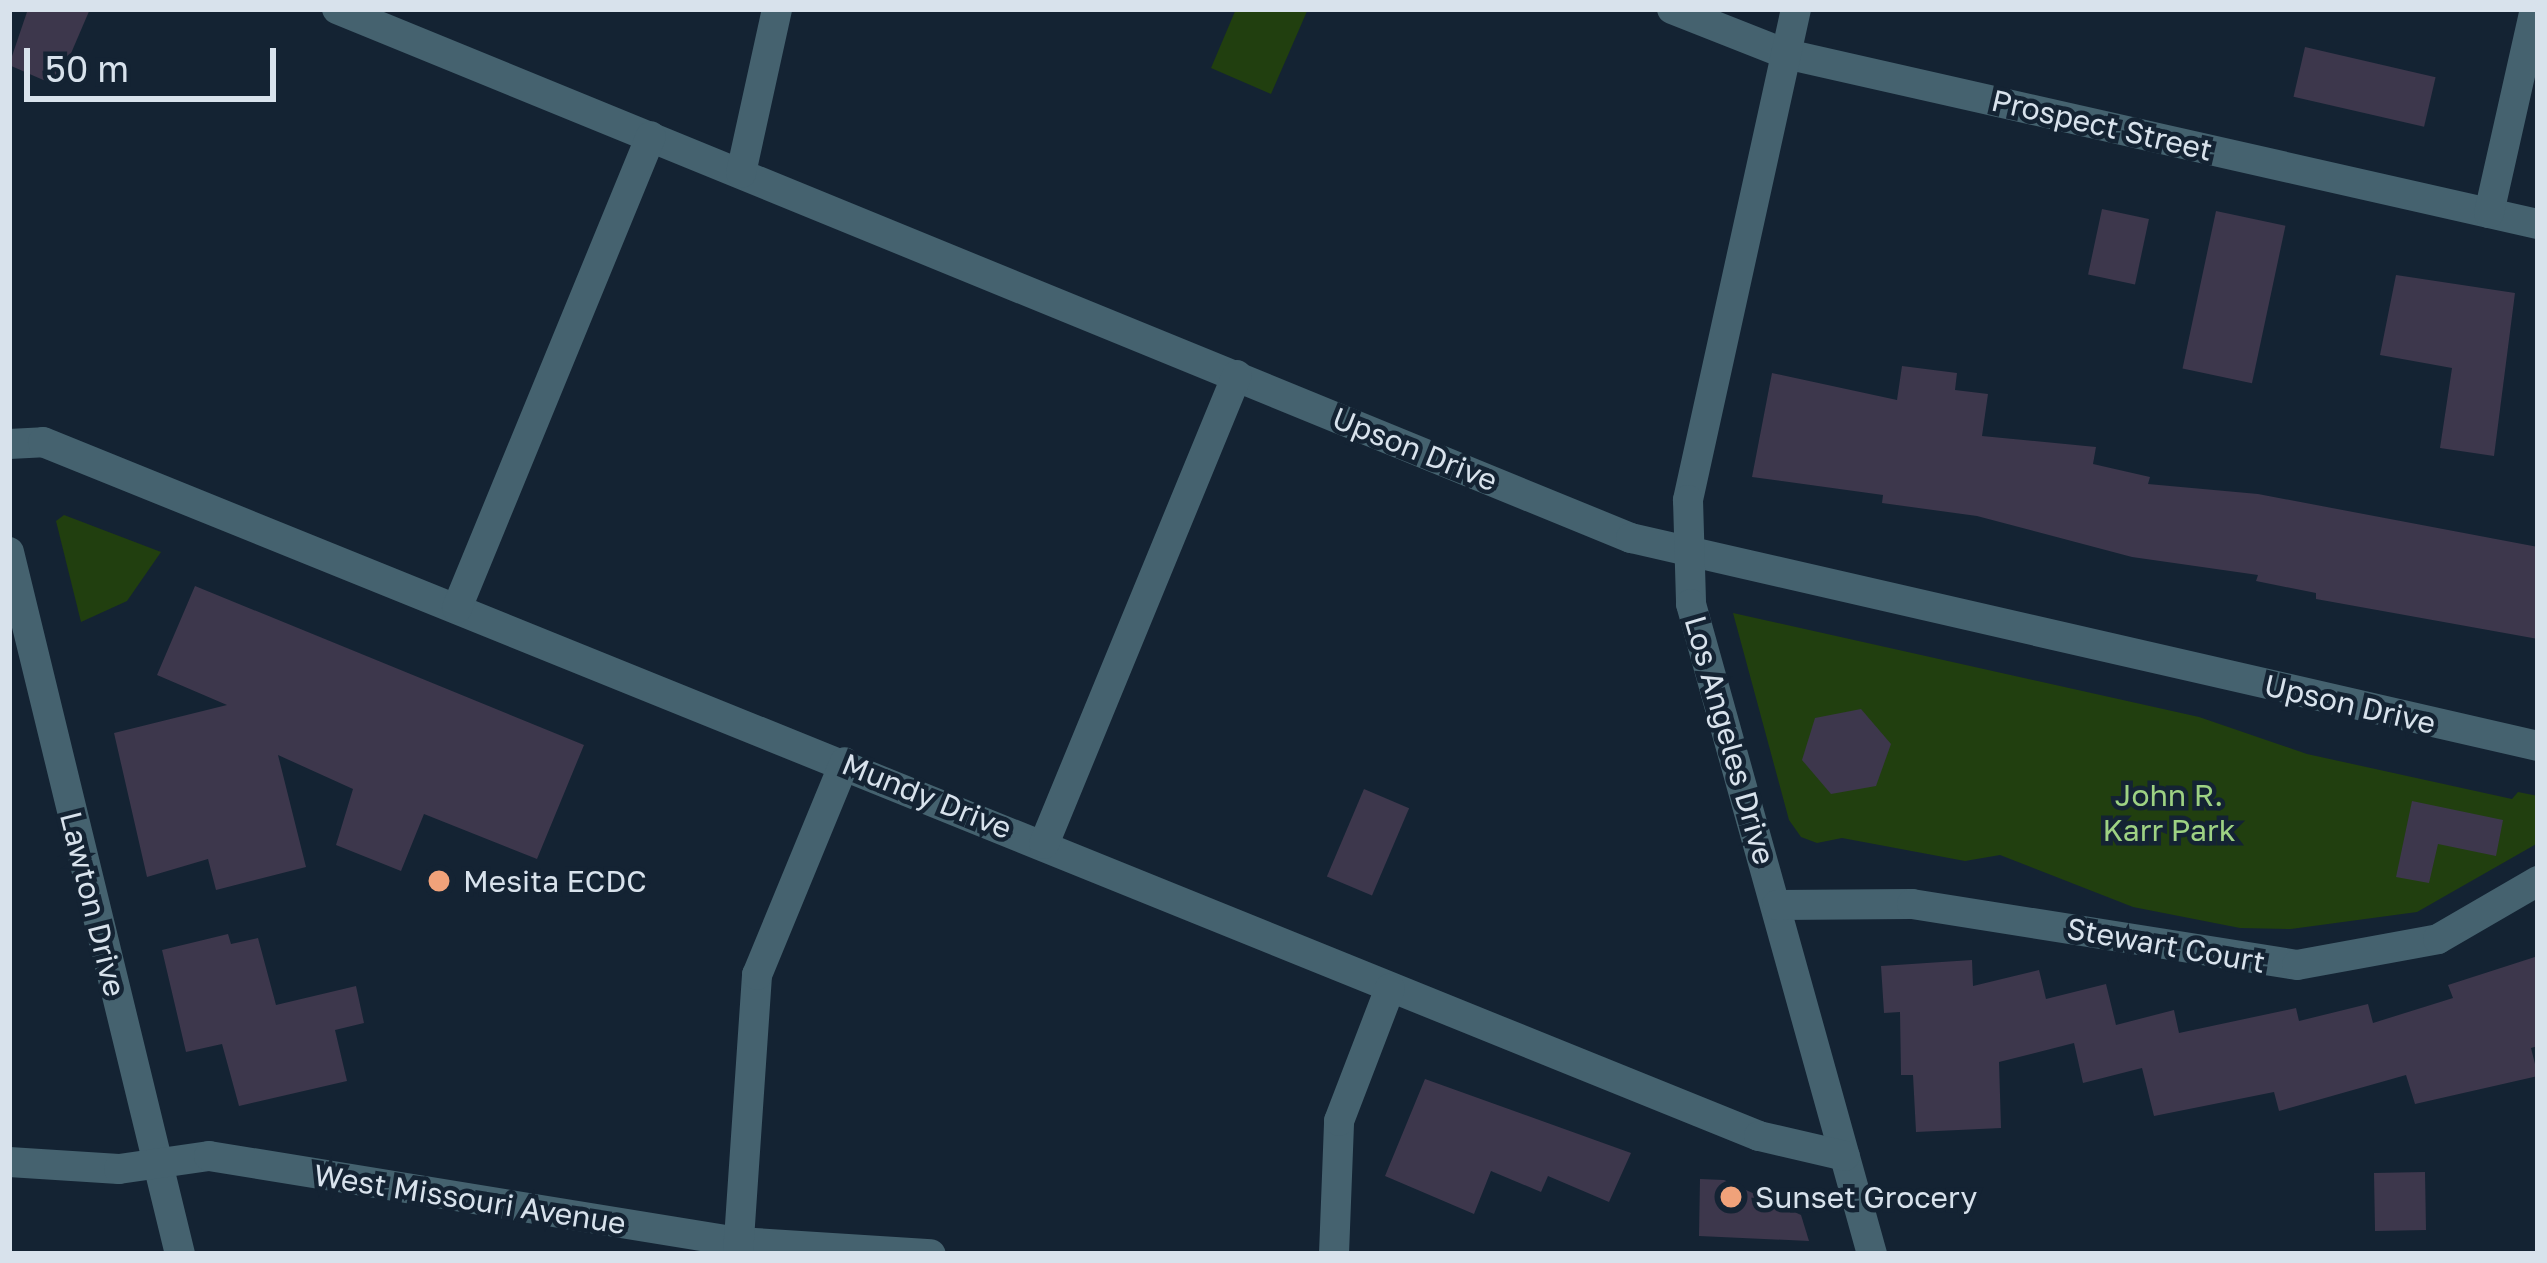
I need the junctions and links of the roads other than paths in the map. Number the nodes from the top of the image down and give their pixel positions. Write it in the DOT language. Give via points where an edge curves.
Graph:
graph roads {
  1 [pos="337,9"];
  2 [pos="777,9"];
  3 [pos="1672,9"];
  4 [pos="1796,9"];
  5 [pos="2535,9"];
  6 [pos="1786,54"];
  7 [pos="651,136"];
  8 [pos="741,172"];
  9 [pos="2489,213"];
  10 [pos="2538,224"];
  11 [pos="1237,375"];
  12 [pos="9,444"];
  13 [pos="9,552"];
  14 [pos="1688,555"];
  15 [pos="457,608"];
  16 [pos="2538,746"];
  17 [pos="845,762"];
  18 [pos="1044,844"];
  19 [pos="2538,881"];
  20 [pos="1777,905"];
  21 [pos="1390,988"];
  22 [pos="1845,1156"];
  23 [pos="9,1162"];
  24 [pos="157,1167"];
  25 [pos="738,1248"];
  26 [pos="180,1254"];
  27 [pos="931,1254"];
  28 [pos="1334,1254"];
  29 [pos="1873,1254"];
  1 -- 7 [label="street, Upson Drive"];
  2 -- 8 [label="street"];
  3 -- 6 [label="street, Prospect Street"];
  4 -- 6 [label="street, Los Angeles Drive"];
  5 -- 9 [label="street"];
  6 -- 9 [label="street, Prospect Street"];
  6 -- 14 [label="street, Los Angeles Drive" via="1688,500"];
  7 -- 8 [label="street, Upson Drive"];
  7 -- 15 [label="street"];
  8 -- 11 [label="street, Upson Drive"];
  9 -- 10 [label="street, Prospect Street"];
  11 -- 14 [label="street, Upson Drive"];
  11 -- 18 [label="street"];
  12 -- 15 [label="street, Mundy Drive" via="44,442"];
  13 -- 24 [label="street, Lawton Drive"];
  14 -- 16 [label="street, Upson Drive"];
  14 -- 20 [label="street, Los Angeles Drive" via="1691,604"];
  15 -- 17 [label="street, Mundy Drive"];
  17 -- 18 [label="street, Mundy Drive"];
  17 -- 25 [label="street" via="761,958 746,1050"];
  18 -- 21 [label="street, Mundy Drive"];
  19 -- 20 [label="street, Stewart Court" via="2438,939 2297,965 1912,904"];
  20 -- 22 [label="street, Los Angeles Drive"];
  21 -- 22 [label="street, Mundy Drive" via="1759,1136"];
  21 -- 28 [label="street" via="1339,1121"];
  22 -- 29 [label="street, Los Angeles Drive"];
  23 -- 24 [label="street, West Missouri Avenue"];
  24 -- 25 [label="street, West Missouri Avenue" via="209,1156"];
  24 -- 26 [label="street, Lawton Drive"];
  25 -- 27 [label="street, West Missouri Avenue"];
}
